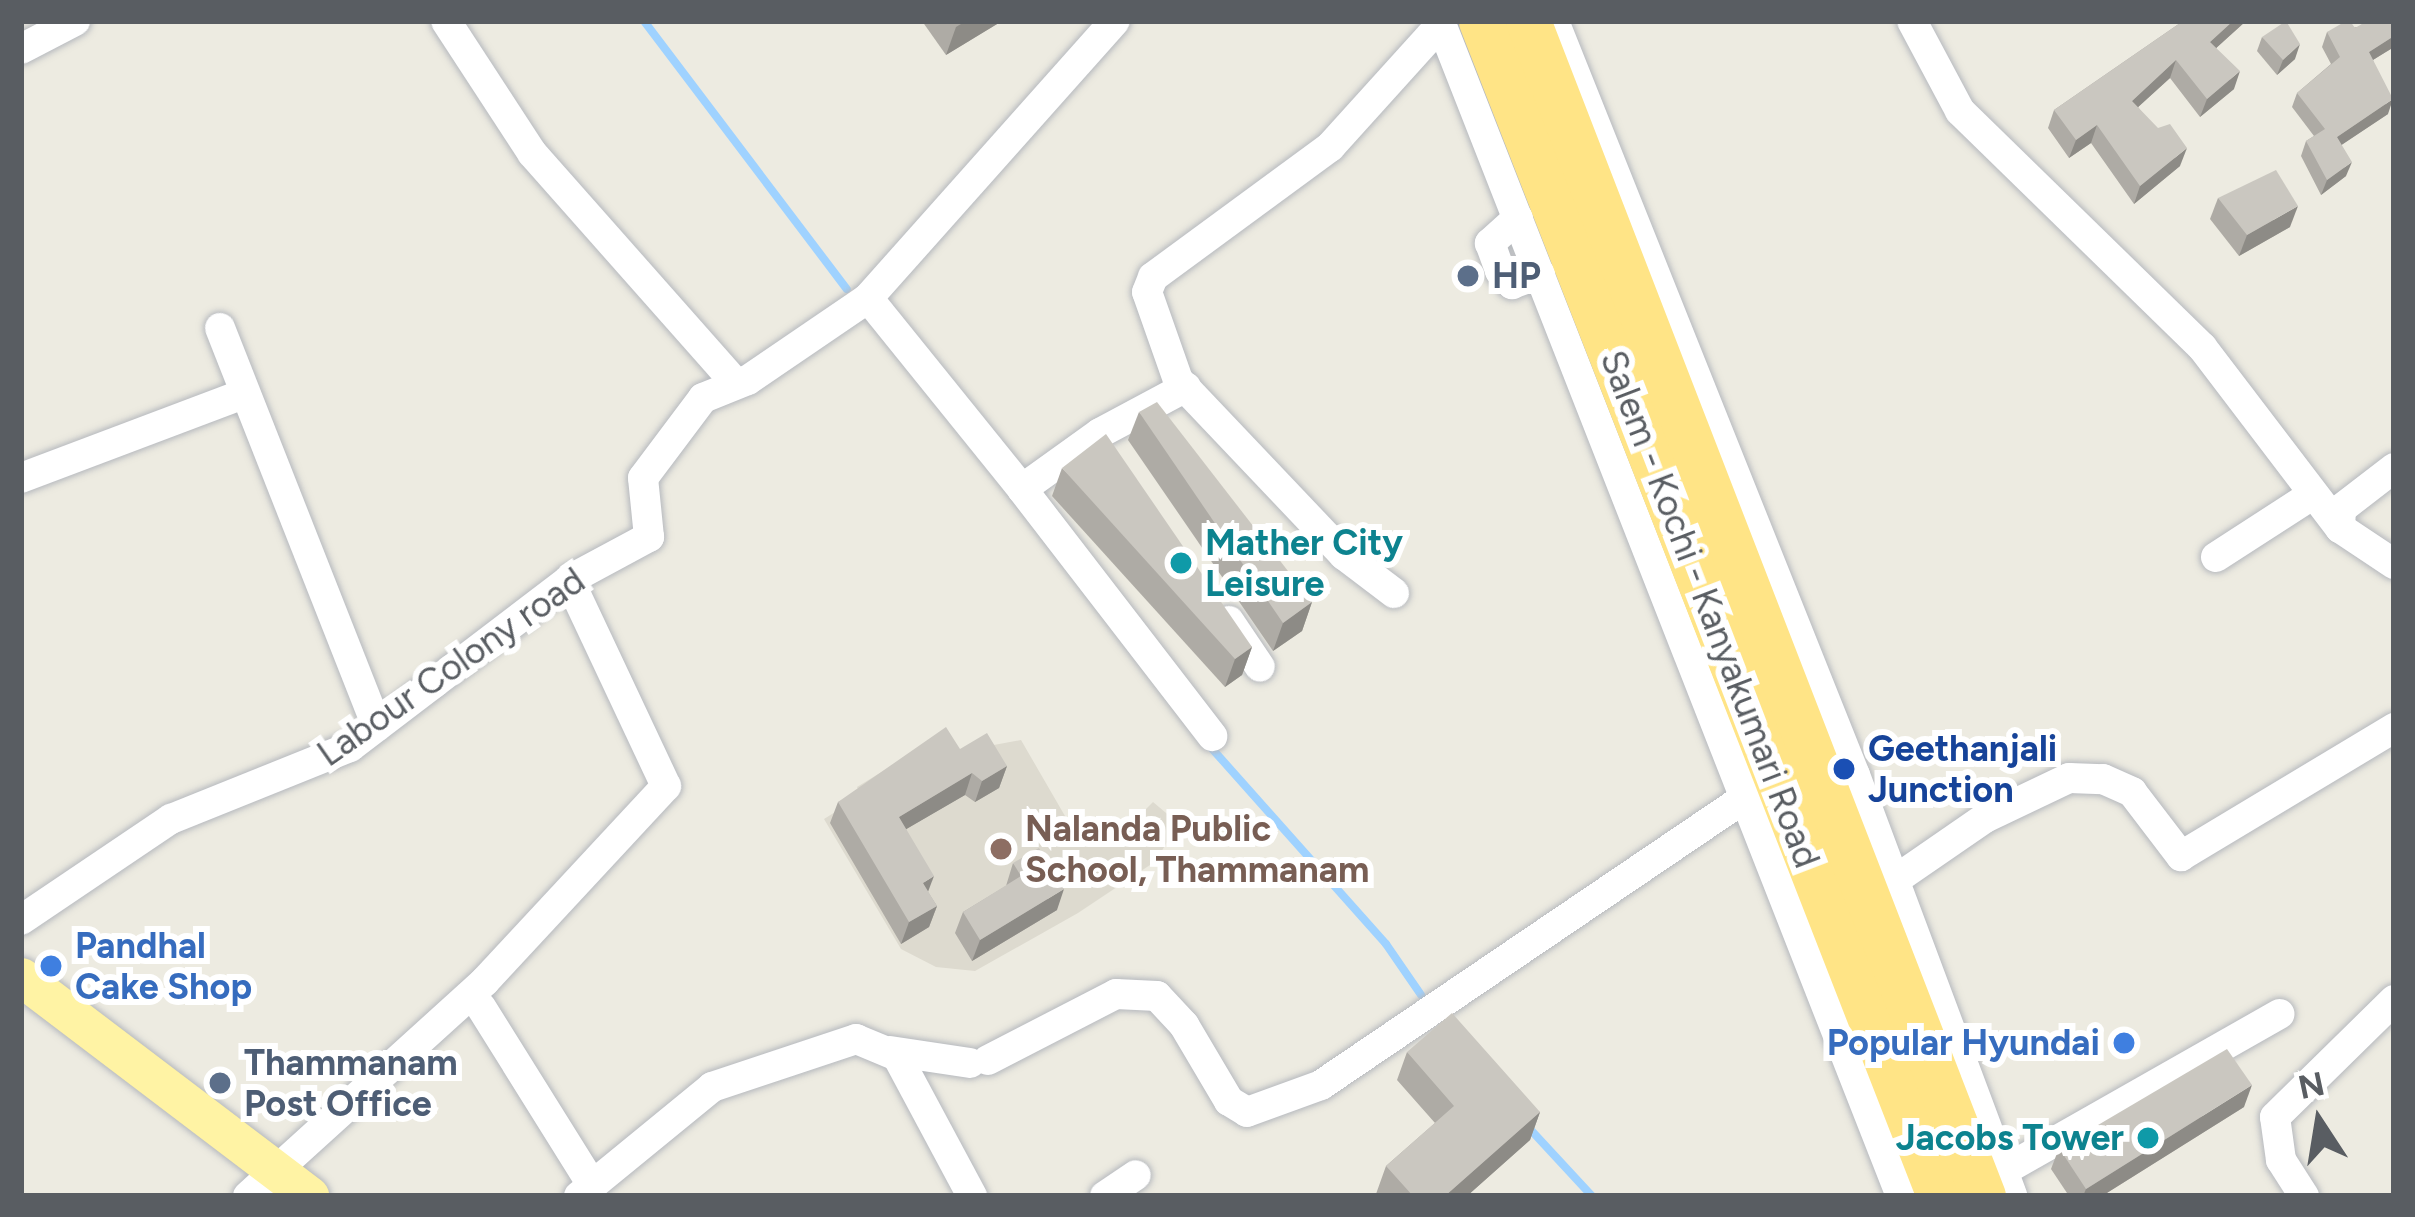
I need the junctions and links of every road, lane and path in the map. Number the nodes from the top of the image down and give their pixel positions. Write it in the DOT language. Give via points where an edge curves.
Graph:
graph roads {
  1 [pos="75,21"];
  2 [pos="446,21"];
  3 [pos="1115,21"];
  4 [pos="1528,21"];
  5 [pos="1554,21"];
  6 [pos="1912,21"];
  7 [pos="1454,22"];
  8 [pos="21,49"];
  9 [pos="1545,252"];
  10 [pos="868,298"];
  11 [pos="220,328"];
  12 [pos="733,380"];
  13 [pos="1186,387"];
  14 [pos="243,394"];
  15 [pos="1712,455"];
  16 [pos="2394,468"];
  17 [pos="21,478"];
  18 [pos="1022,489"];
  19 [pos="2312,495"];
  20 [pos="2340,528"];
  21 [pos="2216,557"];
  22 [pos="2394,564"];
  23 [pos="569,580"];
  24 [pos="1207,589"];
  25 [pos="1394,593"];
  26 [pos="1260,667"];
  27 [pos="377,726"];
  28 [pos="2394,728"];
  29 [pos="1212,736"];
  30 [pos="1746,797"];
  31 [pos="1894,880"];
  32 [pos="21,920"];
  33 [pos="21,976"];
  34 [pos="2394,1000"];
  35 [pos="482,1007"];
  36 [pos="2279,1014"];
  37 [pos="890,1051"];
  38 [pos="1136,1175"];
  39 [pos="260,1181"];
  40 [pos="1999,1188"];
  41 [pos="586,1191"];
  42 [pos="309,1196"];
  43 [pos="972,1196"];
  44 [pos="1105,1196"];
  45 [pos="1901,1196"];
  46 [pos="1939,1196"];
  47 [pos="2304,1196"];
  1 -- 8 [label="street"];
  2 -- 12 [label="street" via="532,153"];
  3 -- 10 [label="street"];
  4 -- 15 [label="highway, Salem - Kochi - Kanyakumari Road"];
  5 -- 15 [label="street"];
  6 -- 19 [label="street" via="1960,111 2202,346"];
  7 -- 9 [label="highway, Salem - Kochi - Kanyakumari Road"];
  7 -- 9 [label="street" via="1518,218 1490,243 1500,271 1512,284"];
  7 -- 13 [label="street" via="1330,147 1153,277 1154,320"];
  9 -- 30 [label="street"];
  9 -- 46 [label="highway, Salem - Kochi - Kanyakumari Road"];
  10 -- 12 [label="street" via="748,380"];
  10 -- 18 [label="street"];
  11 -- 14 [label="street"];
  12 -- 23 [label="street, Labour Colony road" via="703,398 643,478 649,536"];
  13 -- 18 [label="street"];
  13 -- 25 [label="street" via="1344,555"];
  14 -- 17 [label="street"];
  14 -- 27 [label="street"];
  15 -- 31 [label="street"];
  15 -- 40 [label="highway, Salem - Kochi - Kanyakumari Road"];
  16 -- 20 [label="street" via="2341,509"];
  18 -- 29 [label="street"];
  19 -- 20 [label="street"];
  19 -- 21 [label="street"];
  20 -- 22 [label="street"];
  23 -- 27 [label="street, Labour Colony road"];
  23 -- 39 [label="street" via="666,786 485,980"];
  24 -- 26 [label="street"];
  27 -- 32 [label="street, Labour Colony road" via="284,779 171,819"];
  28 -- 31 [label="street" via="2181,856 2132,792 2103,779 2069,778 1984,818"];
  30 -- 37 [label="street" via="1321,1085 1247,1112 1229,1101 1184,1024 1157,997 1116,994 979,1062"];
  30 -- 45 [label="street"];
  31 -- 40 [label="street"];
  33 -- 39 [label="main road"];
  34 -- 47 [label="street" via="2275,1117 2281,1160"];
  35 -- 41 [label="street"];
  36 -- 40 [label="street"];
  37 -- 41 [label="street" via="856,1039 729,1079"];
  37 -- 43 [label="street"];
  38 -- 44 [label="street"];
  39 -- 42 [label="main road"];
}
